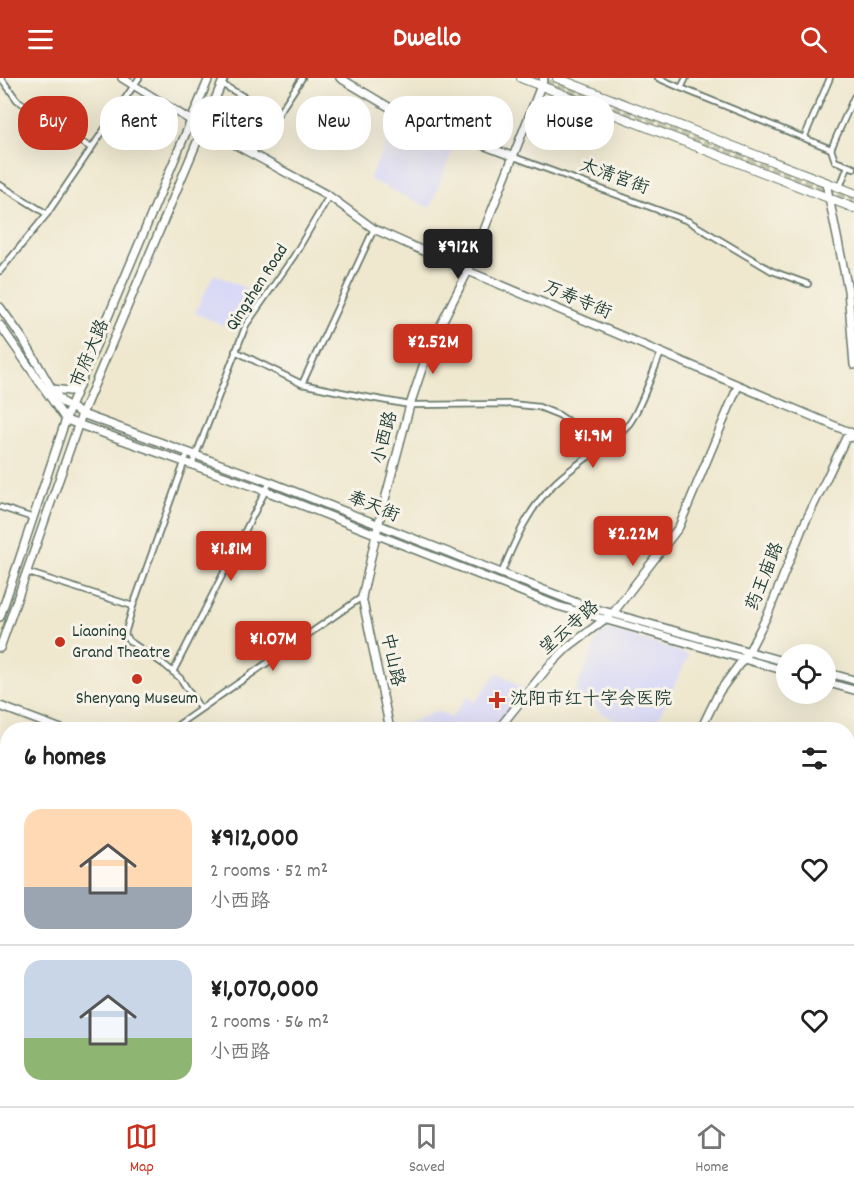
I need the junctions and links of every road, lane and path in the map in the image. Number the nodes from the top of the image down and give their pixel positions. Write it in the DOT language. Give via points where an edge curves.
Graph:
graph roads {
  1 [pos="1,78"];
  2 [pos="123,78"];
  3 [pos="139,78"];
  4 [pos="209,78"];
  5 [pos="302,78"];
  6 [pos="340,78"];
  7 [pos="521,78"];
  8 [pos="557,78"];
  9 [pos="658,78"];
  10 [pos="686,78"];
  11 [pos="830,78"];
  12 [pos="225,82"];
  13 [pos="542,82"];
  14 [pos="134,86"];
  15 [pos="681,88"];
  16 [pos="201,96"];
  17 [pos="218,96"];
  18 [pos="247,96"];
  19 [pos="854,97"];
  20 [pos="284,104"];
  21 [pos="190,120"];
  22 [pos="804,138"];
  23 [pos="91,148"];
  24 [pos="831,149"];
  25 [pos="192,150"];
  26 [pos="245,150"];
  27 [pos="254,150"];
  28 [pos="252,154"];
  29 [pos="514,157"];
  30 [pos="848,166"];
  31 [pos="854,168"];
  32 [pos="826,183"];
  33 [pos="0,185"];
  34 [pos="840,187"];
  35 [pos="854,193"];
  36 [pos="329,196"];
  37 [pos="830,199"];
  38 [pos="854,208"];
  39 [pos="47,214"];
  40 [pos="374,229"];
  41 [pos="0,270"];
  42 [pos="468,271"];
  43 [pos="808,284"];
  44 [pos="851,291"];
  45 [pos="0,307"];
  46 [pos="0,325"];
  47 [pos="235,351"];
  48 [pos="661,353"];
  49 [pos="854,365"];
  50 [pos="82,380"];
  51 [pos="302,384"];
  52 [pos="738,386"];
  53 [pos="52,389"];
  54 [pos="410,405"];
  55 [pos="70,407"];
  56 [pos="82,414"];
  57 [pos="66,420"];
  58 [pos="78,425"];
  59 [pos="854,436"];
  60 [pos="601,448"];
  61 [pos="192,454"];
  62 [pos="188,464"];
  63 [pos="270,482"];
  64 [pos="266,491"];
  65 [pos="0,507"];
  66 [pos="33,518"];
  67 [pos="378,526"];
  68 [pos="376,535"];
  69 [pos="26,572"];
  70 [pos="501,574"];
  71 [pos="362,597"];
  72 [pos="133,606"];
  73 [pos="613,613"];
  74 [pos="0,617"];
  75 [pos="604,620"];
  76 [pos="0,648"];
  77 [pos="749,651"];
  78 [pos="743,659"];
  79 [pos="776,659"];
  80 [pos="776,668"];
  81 [pos="173,672"];
  82 [pos="836,675"];
  83 [pos="854,680"];
  84 [pos="836,685"];
  85 [pos="854,690"];
  86 [pos="0,706"];
  87 [pos="200,708"];
  88 [pos="42,722"];
  89 [pos="181,722"];
  90 [pos="389,722"];
  91 [pos="504,722"];
  92 [pos="704,722"];
  1 -- 23 [label="street" via="17,100"];
  2 -- 14 [label="main road, 万寿寺街"];
  3 -- 14 [label="street"];
  4 -- 16 [label="main road, 市府大路"];
  5 -- 20 [label="street"];
  6 -- 29 [label="main road, 太清宫街" via="399,113"];
  7 -- 13 [label="main road"];
  8 -- 32 [label="main road"];
  9 -- 15 [label="street"];
  10 -- 15 [label="street"];
  11 -- 22 [label="street"];
  12 -- 17 [label="main road, 市府大路"];
  12 -- 18 [label="street"];
  13 -- 29 [label="main road, 小西路"];
  13 -- 37 [label="main road"];
  14 -- 21 [label="main road, 万寿寺街"];
  14 -- 23 [label="street"];
  15 -- 22 [label="street"];
  19 -- 24 [label="street"];
  21 -- 50 [label="main road, 市府大路"];
  22 -- 24 [label="street"];
  23 -- 39 [label="street"];
  24 -- 30 [label="street" via="835,161"];
  25 -- 56 [label="main road, 市府大路"];
  26 -- 28 [label="main road, 万寿寺街"];
  27 -- 28 [label="street"];
  28 -- 36 [label="main road, 万寿寺街"];
  29 -- 42 [label="main road, 小西路"];
  29 -- 43 [label="street, 太清宫街" via="688,221 772,271"];
  30 -- 31 [label="street"];
  30 -- 34 [label="street"];
  32 -- 34 [label="main road"];
  32 -- 37 [label="main road"];
  33 -- 39 [label="street"];
  34 -- 35 [label="main road"];
  36 -- 40 [label="main road, 万寿寺街"];
  36 -- 47 [label="street, Qingzhen Road" via="294,256 246,325"];
  37 -- 38 [label="main road"];
  37 -- 44 [label="main road"];
  39 -- 41 [label="street"];
  40 -- 42 [label="main road, 万寿寺街"];
  40 -- 51 [label="street"];
  42 -- 48 [label="main road, 万寿寺街"];
  42 -- 54 [label="main road, 小西路" via="429,348"];
  44 -- 49 [label="main road"];
  45 -- 53 [label="main road, 奉天街"];
  46 -- 57 [label="main road"];
  47 -- 51 [label="street"];
  47 -- 61 [label="street, Qingzhen Road"];
  48 -- 52 [label="main road, 万寿寺街"];
  48 -- 60 [label="street" via="631,422"];
  50 -- 53 [label="main road" via="70,391"];
  50 -- 55 [label="main road, 市府大路"];
  51 -- 54 [label="street"];
  52 -- 59 [label="main road, 万寿寺街"];
  52 -- 73 [label="main road, 望云寺路" via="679,527"];
  53 -- 55 [label="main road, 奉天街"];
  54 -- 60 [label="street" via="539,407 559,415"];
  54 -- 67 [label="main road, 小西路"];
  55 -- 56 [label="main road, 奉天街"];
  55 -- 57 [label="main road, 市府大路"];
  56 -- 58 [label="main road, 市府大路"];
  56 -- 61 [label="main road, 奉天街"];
  57 -- 58 [label="main road, 奉天街"];
  57 -- 66 [label="main road, 市府大路"];
  58 -- 62 [label="main road, 奉天街"];
  58 -- 69 [label="main road, 市府大路"];
  59 -- 77 [label="main road, 药王庙路" via="846,438 836,458"];
  60 -- 70 [label="street" via="554,483 536,505 520,528"];
  61 -- 62 [label="street, Qingzhen Road"];
  61 -- 63 [label="main road, 奉天街"];
  62 -- 64 [label="main road, 奉天街"];
  62 -- 72 [label="street, Qingzhen Road"];
  63 -- 64 [label="street"];
  63 -- 67 [label="main road, 奉天街"];
  64 -- 68 [label="main road, 奉天街"];
  64 -- 81 [label="street"];
  65 -- 66 [label="street"];
  66 -- 74 [label="main road, 市府大路"];
  67 -- 68 [label="main road, 小西路"];
  67 -- 70 [label="main road, 奉天街"];
  68 -- 71 [label="main road, 小西路"];
  68 -- 75 [label="main road, 奉天街"];
  69 -- 72 [label="street"];
  69 -- 76 [label="main road, 市府大路"];
  70 -- 73 [label="main road, 奉天街"];
  71 -- 87 [label="street"];
  71 -- 90 [label="main road, 中山路"];
  72 -- 81 [label="street, Qingzhen Road" via="125,634 128,640"];
  73 -- 75 [label="main road, 望云寺路"];
  73 -- 77 [label="main road, 奉天街"];
  75 -- 78 [label="main road, 奉天街"];
  75 -- 91 [label="main road, 望云寺路" via="548,667"];
  77 -- 78 [label="main road, 药王庙路"];
  77 -- 79 [label="main road, 奉天街"];
  78 -- 80 [label="main road, 奉天街"];
  78 -- 92 [label="main road, 药王庙路" via="719,692"];
  81 -- 87 [label="street"];
  82 -- 83 [label="main road"];
  84 -- 85 [label="main road"];
  86 -- 88 [label="main road"];
  87 -- 89 [label="street"];
}
